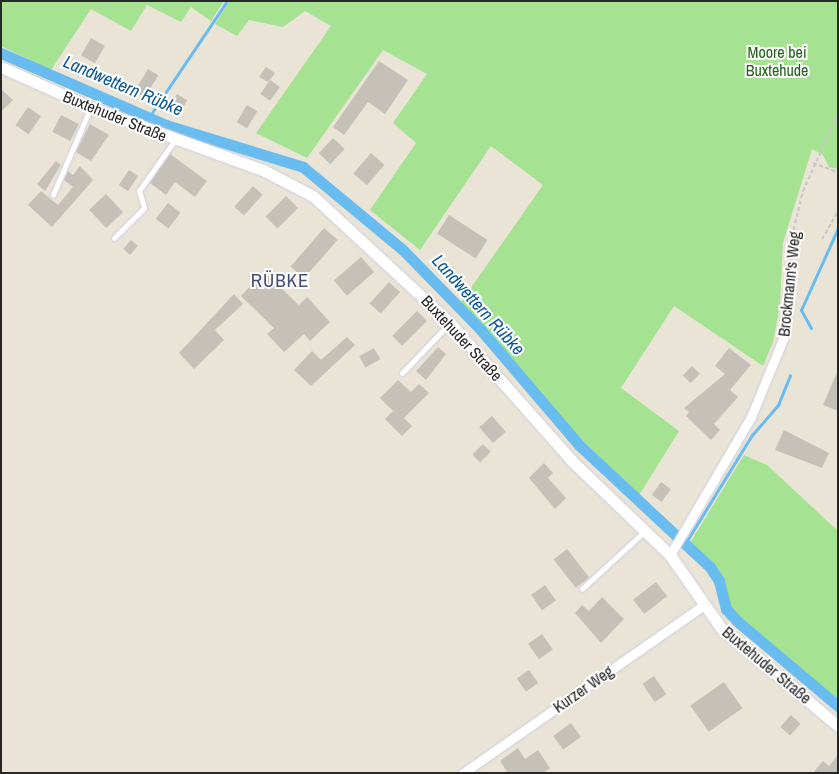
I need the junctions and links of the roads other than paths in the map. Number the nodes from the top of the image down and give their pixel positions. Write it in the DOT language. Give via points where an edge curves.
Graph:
graph roads {
  1 [pos="2,69"];
  2 [pos="91,108"];
  3 [pos="175,140"];
  4 [pos="53,195"];
  5 [pos="114,238"];
  6 [pos="450,323"];
  7 [pos="785,334"];
  8 [pos="402,373"];
  9 [pos="645,531"];
  10 [pos="672,551"];
  11 [pos="582,589"];
  12 [pos="704,606"];
  13 [pos="838,726"];
  14 [pos="463,773"];
  1 -- 2 [label="street, Buxtehuder Straße"];
  2 -- 3 [label="street, Buxtehuder Straße"];
  2 -- 4 [label="lane"];
  3 -- 5 [label="lane" via="139,191 144,208"];
  3 -- 6 [label="street, Buxtehuder Straße" via="263,170 313,196"];
  6 -- 8 [label="lane"];
  6 -- 9 [label="street, Buxtehuder Straße" via="565,454"];
  7 -- 10 [label="street, Brockmann's Weg" via="750,417"];
  9 -- 10 [label="street, Buxtehuder Straße"];
  9 -- 11 [label="lane"];
  10 -- 12 [label="street, Buxtehuder Straße"];
  12 -- 13 [label="street, Buxtehuder Straße" via="732,638"];
  12 -- 14 [label="street, Kurzer Weg"];
}
